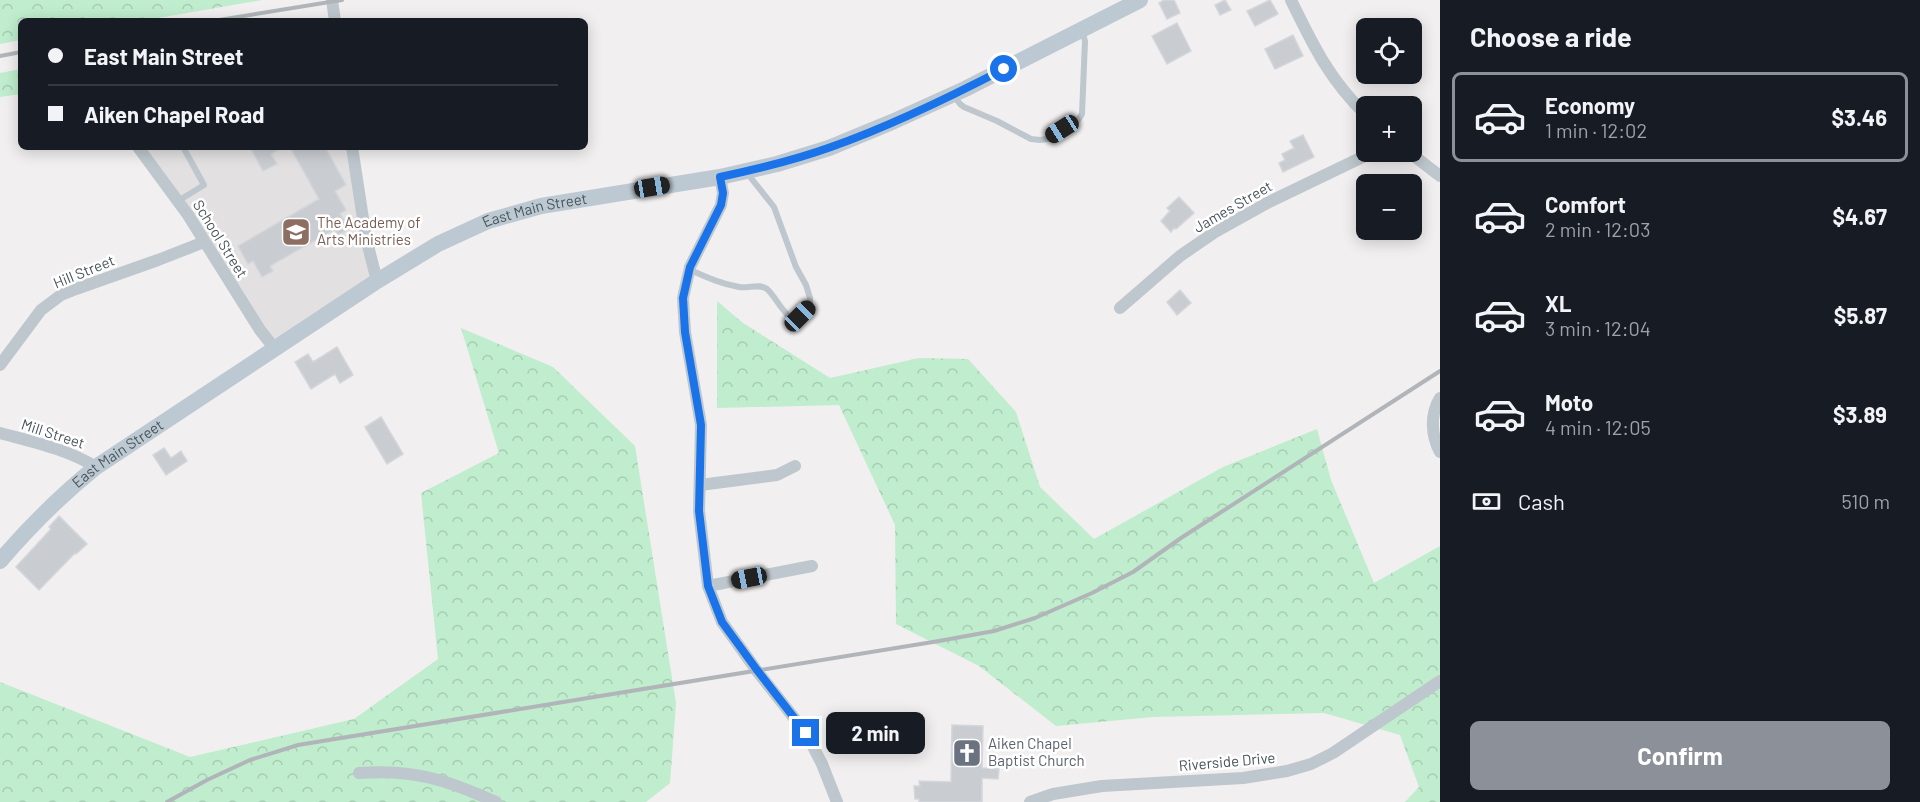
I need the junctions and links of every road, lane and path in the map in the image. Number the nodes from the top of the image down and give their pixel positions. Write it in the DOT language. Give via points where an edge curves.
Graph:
graph roads {
  1 [pos="332,0"];
  2 [pos="1140,0"];
  3 [pos="1291,0"];
  4 [pos="335,18"];
  5 [pos="1081,31"];
  6 [pos="953,94"];
  7 [pos="1356,105"];
  8 [pos="140,150"];
  9 [pos="185,150"];
  10 [pos="352,150"];
  11 [pos="1356,160"];
  12 [pos="1422,162"];
  13 [pos="746,171"];
  14 [pos="1440,176"];
  15 [pos="720,177"];
  16 [pos="178,201"];
  17 [pos="204,242"];
  18 [pos="689,269"];
  19 [pos="377,281"];
  20 [pos="1120,308"];
  21 [pos="275,349"];
  22 [pos="0,365"];
  23 [pos="1440,398"];
  24 [pos="0,434"];
  25 [pos="1440,452"];
  26 [pos="795,466"];
  27 [pos="96,467"];
  28 [pos="700,485"];
  29 [pos="0,561"];
  30 [pos="812,566"];
  31 [pos="708,586"];
  32 [pos="1440,681"];
  33 [pos="359,773"];
  34 [pos="496,802"];
  35 [pos="837,802"];
  36 [pos="1029,802"];
  1 -- 4 [label="street"];
  2 -- 5 [label="street, East Main Street"];
  3 -- 7 [label="street" via="1316,51 1338,86"];
  5 -- 6 [label="street, East Main Street"];
  5 -- 6 [label="lane" via="1086,41 1082,114 1047,139 1031,139 964,107"];
  6 -- 13 [label="street, East Main Street" via="829,148"];
  8 -- 16 [label="street, School Street"];
  9 -- 16 [label="lane" via="204,185"];
  10 -- 19 [label="street"];
  11 -- 20 [label="street, James Street" via="1215,231"];
  12 -- 14 [label="street"];
  13 -- 15 [label="street, East Main Street"];
  13 -- 18 [label="lane" via="774,207 810,306 800,316 791,318 766,288 720,283"];
  15 -- 18 [label="street" via="721,205"];
  15 -- 19 [label="street, East Main Street" via="541,206 497,218 438,244"];
  16 -- 17 [label="street, School Street"];
  17 -- 21 [label="street, School Street"];
  17 -- 22 [label="street, Hill Street" via="61,295 41,310"];
  18 -- 28 [label="street" via="683,313 701,425"];
  19 -- 21 [label="street, East Main Street"];
  21 -- 27 [label="street, East Main Street"];
  23 -- 25 [label="street" via="1433,424"];
  24 -- 27 [label="street, Mill Street" via="40,443"];
  26 -- 28 [label="street" via="777,476"];
  27 -- 29 [label="street, East Main Street" via="34,522"];
  28 -- 31 [label="street" via="699,511"];
  30 -- 31 [label="street"];
  31 -- 35 [label="street" via="722,622 813,745"];
  32 -- 36 [label="street, Riverside Drive" via="1311,764 1243,778 1102,786"];
  33 -- 34 [label="street" via="405,772"];
}
